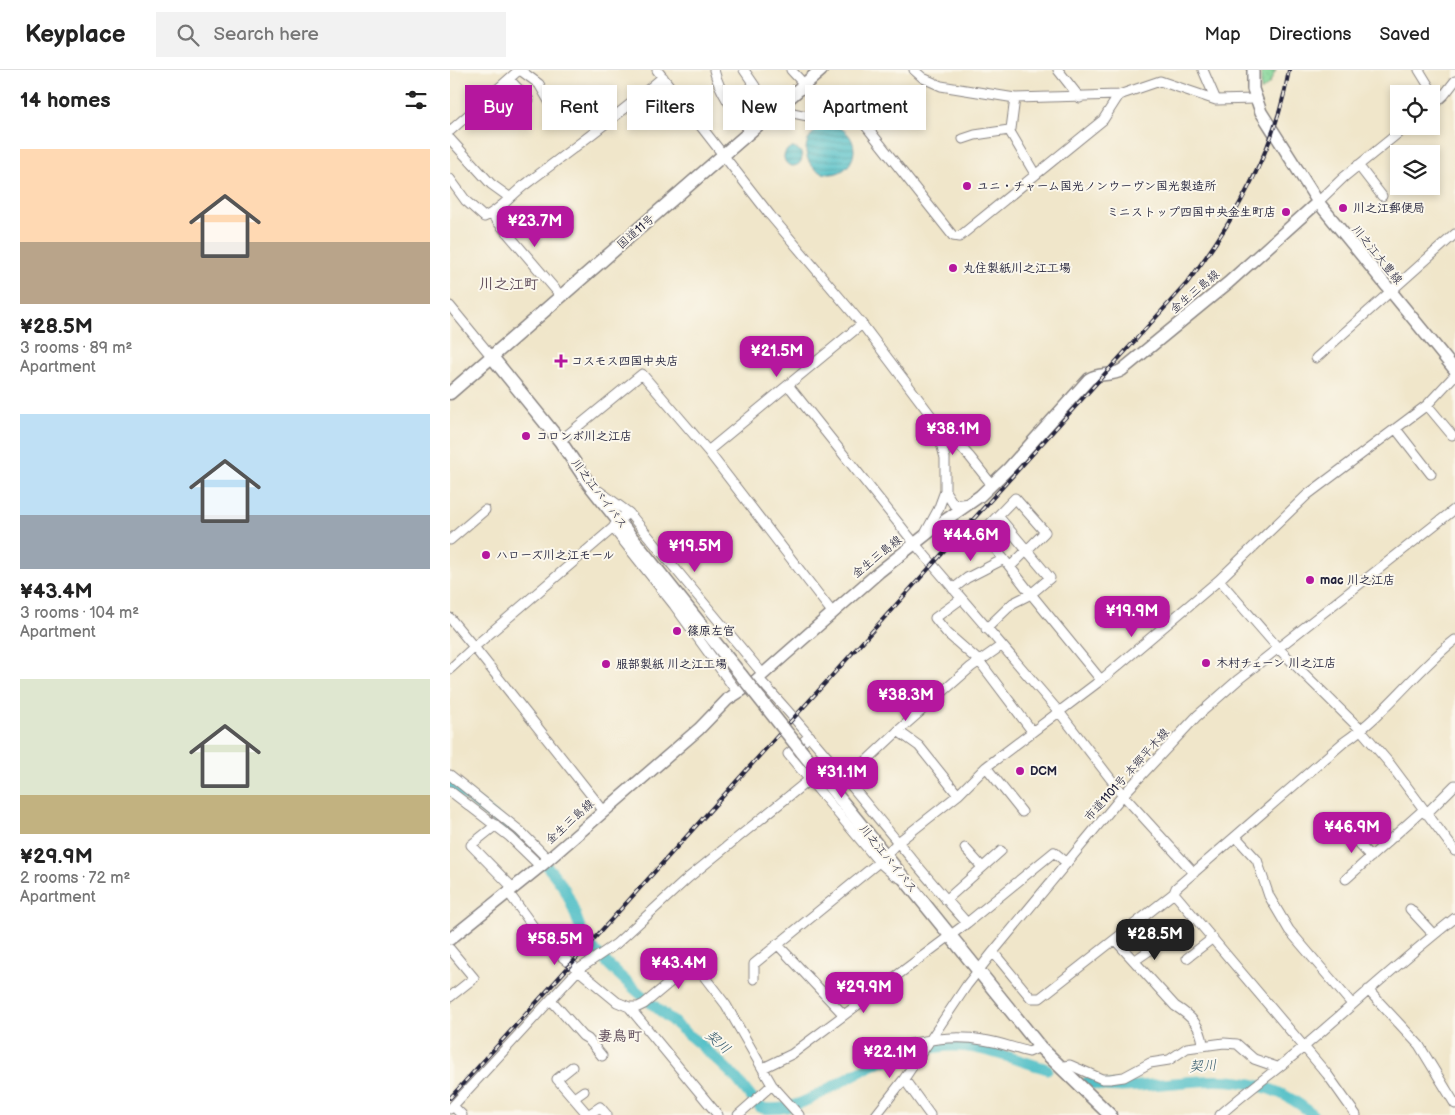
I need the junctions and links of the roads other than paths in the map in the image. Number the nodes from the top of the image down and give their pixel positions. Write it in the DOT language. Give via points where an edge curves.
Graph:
graph roads {
  1 [pos="520,70"];
  2 [pos="714,70"];
  3 [pos="744,70"];
  4 [pos="791,70"];
  5 [pos="821,70"];
  6 [pos="914,70"];
  7 [pos="1203,70"];
  8 [pos="1252,70"];
  9 [pos="1418,70"];
  10 [pos="1062,72"];
  11 [pos="660,74"];
  12 [pos="510,79"];
  13 [pos="1455,81"];
  14 [pos="804,84"];
  15 [pos="515,85"];
  16 [pos="754,85"];
  17 [pos="1426,85"];
  18 [pos="542,89"];
  19 [pos="795,92"];
  20 [pos="1119,95"];
  21 [pos="1015,98"];
  22 [pos="1080,98"];
  23 [pos="1440,98"];
  24 [pos="1255,99"];
  25 [pos="1216,100"];
  26 [pos="795,115"];
  27 [pos="1009,130"];
  28 [pos="450,131"];
  29 [pos="750,131"];
  30 [pos="1396,135"];
  31 [pos="450,139"];
  32 [pos="963,139"];
  33 [pos="723,155"];
  34 [pos="1358,165"];
  35 [pos="1035,174"];
  36 [pos="450,180"];
  37 [pos="1382,196"];
  38 [pos="509,197"];
  39 [pos="1318,202"];
  40 [pos="491,214"];
  41 [pos="1455,234"];
  42 [pos="1389,291"];
  43 [pos="561,296"];
  44 [pos="450,306"];
  45 [pos="862,324"];
  46 [pos="492,357"];
  47 [pos="1316,358"];
  48 [pos="1455,370"];
  49 [pos="1455,375"];
  50 [pos="788,385"];
  51 [pos="450,393"];
  52 [pos="1427,405"];
  53 [pos="929,411"];
  54 [pos="1396,429"];
  55 [pos="1452,435"];
  56 [pos="560,441"];
  57 [pos="708,451"];
  58 [pos="1431,474"];
  59 [pos="589,484"];
  60 [pos="992,485"];
  61 [pos="945,491"];
  62 [pos="971,502"];
  63 [pos="941,503"];
  64 [pos="1455,508"];
  65 [pos="484,510"];
  66 [pos="954,512"];
  67 [pos="630,513"];
  68 [pos="998,516"];
  69 [pos="615,524"];
  70 [pos="450,540"];
  71 [pos="917,542"];
  72 [pos="1027,550"];
  73 [pos="1004,560"];
  74 [pos="1010,567"];
  75 [pos="1219,580"];
  76 [pos="953,589"];
  77 [pos="1031,594"];
  78 [pos="961,599"];
  79 [pos="832,612"];
  80 [pos="450,618"];
  81 [pos="986,629"];
  82 [pos="1455,640"];
  83 [pos="1001,646"];
  84 [pos="474,647"];
  85 [pos="1278,648"];
  86 [pos="980,662"];
  87 [pos="450,669"];
  88 [pos="760,675"];
  89 [pos="1101,680"];
  90 [pos="737,692"];
  91 [pos="1060,713"];
  92 [pos="1362,730"];
  93 [pos="898,731"];
  94 [pos="1032,731"];
  95 [pos="810,736"];
  96 [pos="986,767"];
  97 [pos="450,774"];
  98 [pos="810,779"];
  99 [pos="846,780"];
  100 [pos="1455,785"];
  101 [pos="450,791"];
  102 [pos="1123,794"];
  103 [pos="958,795"];
  104 [pos="603,810"];
  105 [pos="1022,812"];
  106 [pos="1424,812"];
  107 [pos="496,825"];
  108 [pos="1350,834"];
  109 [pos="1236,837"];
  110 [pos="897,843"];
  111 [pos="965,848"];
  112 [pos="1001,850"];
  113 [pos="1455,851"];
  114 [pos="1371,857"];
  115 [pos="882,859"];
  116 [pos="544,862"];
  117 [pos="1066,863"];
  118 [pos="982,867"];
  119 [pos="1194,874"];
  120 [pos="1346,879"];
  121 [pos="510,890"];
  122 [pos="1174,893"];
  123 [pos="946,900"];
  124 [pos="1410,909"];
  125 [pos="1455,918"];
  126 [pos="967,924"];
  127 [pos="1434,935"];
  128 [pos="950,936"];
  129 [pos="450,938"];
  130 [pos="1213,938"];
  131 [pos="1115,940"];
  132 [pos="1162,941"];
  133 [pos="777,944"];
  134 [pos="450,949"];
  135 [pos="993,952"];
  136 [pos="704,954"];
  137 [pos="1187,958"];
  138 [pos="1134,961"];
  139 [pos="693,962"];
  140 [pos="579,969"];
  141 [pos="978,971"];
  142 [pos="754,979"];
  143 [pos="1368,990"];
  144 [pos="450,996"];
  145 [pos="551,1000"];
  146 [pos="1352,1004"];
  147 [pos="629,1007"];
  148 [pos="843,1014"];
  149 [pos="931,1039"];
  150 [pos="1203,1044"];
  151 [pos="1304,1046"];
  152 [pos="884,1047"];
  153 [pos="1040,1047"];
  154 [pos="602,1056"];
  155 [pos="572,1067"];
  156 [pos="1059,1067"];
  157 [pos="1277,1067"];
  158 [pos="763,1068"];
  159 [pos="904,1079"];
  160 [pos="772,1085"];
  161 [pos="584,1091"];
  162 [pos="574,1098"];
  163 [pos="1455,1104"];
  164 [pos="795,1109"];
  165 [pos="451,1111"];
  166 [pos="462,1115"];
  167 [pos="607,1115"];
  168 [pos="718,1115"];
  169 [pos="738,1115"];
  170 [pos="876,1115"];
  171 [pos="930,1115"];
  172 [pos="1110,1115"];
  173 [pos="1220,1115"];
  174 [pos="1356,1115"];
  1 -- 12 [label="street"];
  1 -- 18 [label="street"];
  2 -- 29 [label="street" via="724,97"];
  3 -- 16 [label="street"];
  4 -- 14 [label="street"];
  5 -- 14 [label="highway, 国道11号"];
  6 -- 21 [label="street" via="941,86"];
  7 -- 25 [label="street"];
  8 -- 24 [label="main road, 川之江大豊線"];
  9 -- 17 [label="street"];
  10 -- 22 [label="street"];
  11 -- 33 [label="street"];
  11 -- 38 [label="street" via="622,112"];
  12 -- 15 [label="street"];
  12 -- 28 [label="street"];
  13 -- 23 [label="street"];
  14 -- 19 [label="highway, 国道11号"];
  20 -- 22 [label="street"];
  20 -- 25 [label="street" via="1160,81"];
  20 -- 35 [label="street" via="1103,120"];
  21 -- 22 [label="street"];
  21 -- 27 [label="street"];
  24 -- 25 [label="street"];
  24 -- 39 [label="main road, 川之江大豊線" via="1272,132"];
  26 -- 35 [label="street" via="858,116 953,236 959,237"];
  27 -- 32 [label="street"];
  27 -- 35 [label="street"];
  29 -- 33 [label="highway, 国道11号"];
  30 -- 34 [label="street"];
  31 -- 38 [label="street" via="490,184"];
  33 -- 43 [label="highway, 国道11号"];
  33 -- 45 [label="street"];
  34 -- 37 [label="street"];
  34 -- 39 [label="street"];
  36 -- 40 [label="street" via="472,208 484,217"];
  38 -- 40 [label="street"];
  39 -- 42 [label="main road, 川之江大豊線"];
  39 -- 60 [label="main road, 金生三島線" via="1228,283 1122,370 1089,379"];
  40 -- 43 [label="street"];
  41 -- 42 [label="street"];
  42 -- 47 [label="street"];
  42 -- 48 [label="main road, 川之江大豊線"];
  43 -- 46 [label="highway, 国道11号"];
  44 -- 46 [label="street"];
  45 -- 50 [label="street"];
  45 -- 53 [label="street"];
  46 -- 51 [label="highway, 国道11号"];
  46 -- 56 [label="highway, 川之江バイパス"];
  49 -- 52 [label="street"];
  50 -- 57 [label="street"];
  50 -- 71 [label="street"];
  52 -- 54 [label="street"];
  52 -- 55 [label="street"];
  53 -- 60 [label="street"];
  53 -- 61 [label="street" via="939,432 945,458"];
  54 -- 58 [label="street"];
  54 -- 75 [label="street" via="1307,495"];
  56 -- 57 [label="street" via="642,374"];
  56 -- 59 [label="highway, 川之江バイパス"];
  57 -- 79 [label="street"];
  59 -- 67 [label="street"];
  59 -- 69 [label="highway, 川之江バイパス"];
  60 -- 62 [label="main road, 金生三島線"];
  61 -- 62 [label="street" via="954,505"];
  61 -- 63 [label="street"];
  62 -- 66 [label="main road, 金生三島線"];
  63 -- 66 [label="street" via="947,512"];
  63 -- 71 [label="street" via="930,527"];
  64 -- 85 [label="street, 市道1101号 本郷平木線"];
  65 -- 70 [label="street"];
  66 -- 71 [label="main road, 金生三島線"];
  67 -- 69 [label="street"];
  67 -- 88 [label="street"];
  68 -- 72 [label="street"];
  68 -- 72 [label="street" via="1015,498 1045,532"];
  68 -- 73 [label="street" via="982,532"];
  69 -- 84 [label="street"];
  69 -- 90 [label="street"];
  69 -- 115 [label="highway, 川之江バイパス, bridge" via="741,675"];
  71 -- 76 [label="street"];
  71 -- 79 [label="main road, 金生三島線"];
  72 -- 74 [label="street"];
  72 -- 77 [label="street" via="1050,578"];
  73 -- 74 [label="street"];
  73 -- 76 [label="street" via="967,578"];
  74 -- 77 [label="street"];
  75 -- 85 [label="street"];
  75 -- 89 [label="street"];
  76 -- 78 [label="street"];
  77 -- 81 [label="street" via="1013,603"];
  77 -- 89 [label="street"];
  78 -- 81 [label="street"];
  78 -- 86 [label="street" via="935,618"];
  79 -- 88 [label="main road, 金生三島線"];
  80 -- 84 [label="street"];
  81 -- 83 [label="street"];
  82 -- 92 [label="street" via="1431,659"];
  83 -- 86 [label="street"];
  83 -- 91 [label="street"];
  84 -- 87 [label="street"];
  84 -- 104 [label="street"];
  85 -- 92 [label="street"];
  85 -- 102 [label="street, 市道1101号 本郷平木線" via="1197,716"];
  86 -- 93 [label="street" via="952,682 935,701"];
  86 -- 94 [label="street"];
  88 -- 90 [label="main road, 金生三島線"];
  88 -- 95 [label="street"];
  89 -- 91 [label="street"];
  90 -- 104 [label="main road, 金生三島線" via="692,735"];
  91 -- 94 [label="street"];
  91 -- 102 [label="street"];
  92 -- 106 [label="street"];
  92 -- 109 [label="street" via="1344,742"];
  93 -- 99 [label="street"];
  93 -- 103 [label="street" via="919,746"];
  94 -- 96 [label="street"];
  95 -- 98 [label="street" via="788,754"];
  95 -- 99 [label="street"];
  96 -- 103 [label="street"];
  96 -- 105 [label="street"];
  97 -- 116 [label="street" via="520,831"];
  98 -- 115 [label="street"];
  98 -- 140 [label="street" via="688,878 616,944"];
  99 -- 110 [label="street"];
  100 -- 106 [label="street"];
  101 -- 107 [label="street"];
  102 -- 117 [label="street, 市道1101号 本郷平木線"];
  102 -- 119 [label="street"];
  103 -- 110 [label="street"];
  104 -- 116 [label="main road, 金生三島線"];
  106 -- 113 [label="street"];
  106 -- 114 [label="street"];
  107 -- 116 [label="street"];
  107 -- 121 [label="street" via="471,845"];
  108 -- 114 [label="street"];
  109 -- 119 [label="street"];
  109 -- 146 [label="street" via="1257,860 1268,896 1289,930"];
  110 -- 115 [label="street"];
  110 -- 123 [label="street"];
  111 -- 118 [label="street"];
  112 -- 118 [label="street"];
  114 -- 120 [label="street"];
  115 -- 128 [label="highway, 川之江バイパス" via="905,880"];
  115 -- 133 [label="street"];
  116 -- 121 [label="main road, 金生三島線"];
  117 -- 126 [label="street" via="1054,852"];
  117 -- 135 [label="street, 市道1101号 本郷平木線"];
  118 -- 123 [label="street"];
  119 -- 122 [label="street"];
  121 -- 129 [label="main road, 金生三島線"];
  121 -- 140 [label="street" via="535,929"];
  122 -- 130 [label="street"];
  122 -- 131 [label="street"];
  123 -- 126 [label="street"];
  124 -- 127 [label="street"];
  125 -- 127 [label="street"];
  126 -- 128 [label="street"];
  127 -- 143 [label="street"];
  128 -- 141 [label="highway, 川之江バイパス"];
  128 -- 148 [label="street"];
  130 -- 137 [label="street"];
  130 -- 151 [label="street"];
  131 -- 135 [label="street" via="1040,998 1031,998"];
  131 -- 138 [label="street"];
  132 -- 138 [label="street"];
  133 -- 142 [label="street" via="754,964"];
  133 -- 148 [label="street"];
  134 -- 144 [label="street" via="474,978"];
  135 -- 141 [label="street, 市道1101号 本郷平木線"];
  136 -- 139 [label="street"];
  138 -- 150 [label="street" via="1202,1030"];
  139 -- 147 [label="street" via="647,1001 638,1007"];
  139 -- 158 [label="street" via="726,1005"];
  140 -- 145 [label="street"];
  140 -- 147 [label="street" via="617,1002"];
  141 -- 149 [label="street, 市道1101号 本郷平木線"];
  141 -- 153 [label="highway, 川之江バイパス"];
  143 -- 146 [label="street"];
  143 -- 163 [label="street" via="1419,1045"];
  145 -- 154 [label="street"];
  145 -- 165 [label="street"];
  146 -- 151 [label="street"];
  147 -- 168 [label="street"];
  148 -- 158 [label="street" via="792,1054"];
  149 -- 152 [label="street" via="890,1049"];
  149 -- 153 [label="street" via="968,1038 1029,1052"];
  149 -- 159 [label="street, 市道1101号 本郷平木線"];
  150 -- 156 [label="street" via="1187,1048 1169,1060 1150,1063 1124,1077 1110,1080 1070,1065"];
  150 -- 157 [label="street" via="1237,1044 1254,1059"];
  151 -- 157 [label="street"];
  151 -- 174 [label="street"];
  153 -- 156 [label="highway, 川之江バイパス"];
  155 -- 162 [label="street" via="557,1079"];
  156 -- 172 [label="highway, 川之江バイパス"];
  157 -- 173 [label="street"];
  158 -- 160 [label="street"];
  159 -- 170 [label="street, 市道1101号 本郷平木線"];
  159 -- 171 [label="street"];
  160 -- 164 [label="street"];
  160 -- 169 [label="street"];
  161 -- 162 [label="street"];
  162 -- 167 [label="street" via="588,1115 600,1107"];
  165 -- 166 [label="street"];
}
